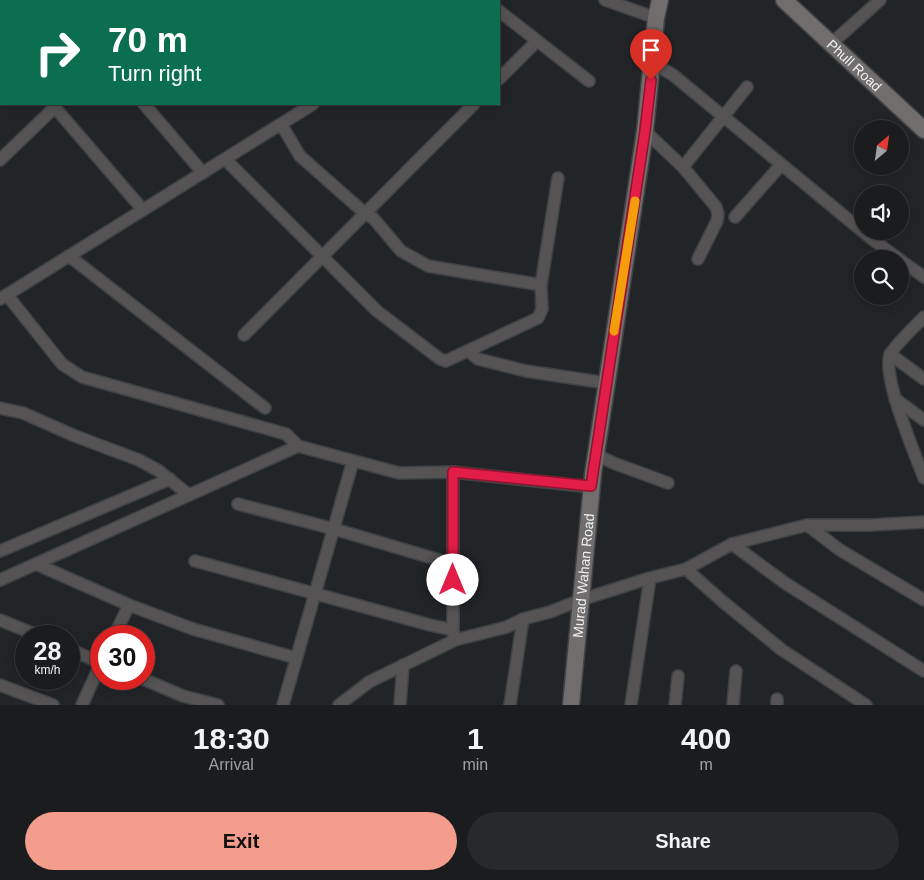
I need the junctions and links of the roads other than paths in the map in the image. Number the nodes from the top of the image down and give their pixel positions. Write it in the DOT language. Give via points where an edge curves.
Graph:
graph roads {
  1 [pos="605,0"];
  2 [pos="660,0"];
  3 [pos="784,0"];
  4 [pos="880,0"];
  5 [pos="500,12"];
  6 [pos="656,18"];
  7 [pos="537,41"];
  8 [pos="831,44"];
  9 [pos="653,63"];
  10 [pos="500,78"];
  11 [pos="589,82"];
  12 [pos="747,86"];
  13 [pos="54,105"];
  14 [pos="145,105"];
  15 [pos="311,105"];
  16 [pos="473,105"];
  17 [pos="723,116"];
  18 [pos="281,124"];
  19 [pos="924,130"];
  20 [pos="645,131"];
  21 [pos="225,159"];
  22 [pos="0,160"];
  23 [pos="781,165"];
  24 [pos="684,168"];
  25 [pos="203,173"];
  26 [pos="558,178"];
  27 [pos="143,210"];
  28 [pos="366,213"];
  29 [pos="735,217"];
  30 [pos="887,250"];
  31 [pos="69,256"];
  32 [pos="323,256"];
  33 [pos="698,260"];
  34 [pos="909,267"];
  35 [pos="924,278"];
  36 [pos="541,285"];
  37 [pos="3,297"];
  38 [pos="924,317"];
  39 [pos="920,329"];
  40 [pos="244,335"];
  41 [pos="468,351"];
  42 [pos="890,354"];
  43 [pos="924,379"];
  44 [pos="606,383"];
  45 [pos="895,398"];
  46 [pos="0,408"];
  47 [pos="265,408"];
  48 [pos="924,420"];
  49 [pos="298,446"];
  50 [pos="596,455"];
  51 [pos="353,461"];
  52 [pos="453,472"];
  53 [pos="924,478"];
  54 [pos="170,479"];
  55 [pos="668,483"];
  56 [pos="591,486"];
  57 [pos="189,495"];
  58 [pos="238,504"];
  59 [pos="924,522"];
  60 [pos="807,525"];
  61 [pos="334,529"];
  62 [pos="732,544"];
  63 [pos="0,551"];
  64 [pos="196,561"];
  65 [pos="36,564"];
  66 [pos="453,564"];
  67 [pos="686,569"];
  68 [pos="650,578"];
  69 [pos="0,580"];
  70 [pos="315,594"];
  71 [pos="580,600"];
  72 [pos="924,600"];
  73 [pos="129,605"];
  74 [pos="522,619"];
  75 [pos="0,620"];
  76 [pos="119,625"];
  77 [pos="15,626"];
  78 [pos="454,635"];
  79 [pos="296,658"];
  80 [pos="403,665"];
  81 [pos="736,671"];
  82 [pos="924,671"];
  83 [pos="678,676"];
  84 [pos="0,685"];
  85 [pos="155,685"];
  86 [pos="90,687"];
  87 [pos="191,702"];
  88 [pos="53,705"];
  89 [pos="82,705"];
  90 [pos="218,705"];
  91 [pos="283,705"];
  92 [pos="341,705"];
  93 [pos="400,705"];
  94 [pos="510,705"];
  95 [pos="571,705"];
  96 [pos="631,705"];
  97 [pos="675,705"];
  98 [pos="732,705"];
  99 [pos="866,705"];
  1 -- 6 [label="street"];
  2 -- 6 [label="street, Murad Wahan Road"];
  3 -- 8 [label="street, Phull Road"];
  4 -- 8 [label="street"];
  5 -- 7 [label="street"];
  6 -- 9 [label="street, Murad Wahan Road"];
  7 -- 10 [label="street"];
  7 -- 11 [label="street"];
  8 -- 19 [label="street, Phull Road"];
  9 -- 17 [label="street" via="673,75"];
  9 -- 20 [label="street, Murad Wahan Road"];
  12 -- 17 [label="street"];
  13 -- 22 [label="street"];
  13 -- 27 [label="street"];
  14 -- 25 [label="street"];
  15 -- 18 [label="street"];
  16 -- 28 [label="street"];
  17 -- 23 [label="street"];
  17 -- 24 [label="street"];
  18 -- 21 [label="street"];
  18 -- 28 [label="street" via="300,156"];
  20 -- 24 [label="street"];
  20 -- 44 [label="street, Murad Wahan Road"];
  21 -- 25 [label="street"];
  21 -- 32 [label="street"];
  23 -- 29 [label="street"];
  23 -- 30 [label="street"];
  24 -- 33 [label="street" via="718,214"];
  25 -- 27 [label="street"];
  26 -- 36 [label="street"];
  27 -- 31 [label="street"];
  28 -- 32 [label="street"];
  28 -- 36 [label="street" via="401,251 428,266"];
  31 -- 37 [label="street"];
  31 -- 47 [label="street"];
  32 -- 40 [label="street"];
  32 -- 41 [label="street" via="377,311 440,359 446,361"];
  34 -- 35 [label="street"];
  36 -- 41 [label="street" via="542,309 538,318"];
  37 -- 49 [label="street" via="62,364 82,377 286,434"];
  38 -- 39 [label="street"];
  39 -- 42 [label="street"];
  41 -- 44 [label="street" via="478,359 526,371"];
  42 -- 43 [label="street"];
  42 -- 45 [label="street"];
  44 -- 50 [label="street, Murad Wahan Road"];
  45 -- 48 [label="street"];
  45 -- 53 [label="street"];
  46 -- 54 [label="street" via="23,413 132,457"];
  49 -- 51 [label="street"];
  49 -- 57 [label="street"];
  50 -- 55 [label="street"];
  50 -- 56 [label="street, Murad Wahan Road"];
  51 -- 52 [label="street" via="399,473"];
  51 -- 61 [label="street"];
  52 -- 56 [label="street"];
  52 -- 66 [label="street"];
  54 -- 57 [label="street"];
  54 -- 63 [label="street"];
  56 -- 71 [label="street, Murad Wahan Road"];
  57 -- 65 [label="street"];
  58 -- 61 [label="street"];
  59 -- 60 [label="street"];
  60 -- 62 [label="street"];
  60 -- 72 [label="street" via="840,550"];
  61 -- 66 [label="street"];
  61 -- 70 [label="street"];
  62 -- 67 [label="street"];
  62 -- 82 [label="street" via="786,583"];
  64 -- 70 [label="street"];
  65 -- 69 [label="street"];
  65 -- 73 [label="street"];
  66 -- 78 [label="street"];
  67 -- 68 [label="street"];
  67 -- 99 [label="street" via="782,650"];
  68 -- 71 [label="street"];
  68 -- 96 [label="street"];
  70 -- 78 [label="street"];
  70 -- 79 [label="street"];
  71 -- 74 [label="street"];
  71 -- 95 [label="street, Murad Wahan Road"];
  73 -- 76 [label="street"];
  73 -- 79 [label="street" via="193,629"];
  74 -- 78 [label="street" via="507,626"];
  74 -- 94 [label="street"];
  75 -- 77 [label="street"];
  78 -- 80 [label="street"];
  79 -- 91 [label="street"];
  80 -- 92 [label="street" via="369,682"];
  80 -- 93 [label="street"];
  81 -- 98 [label="street"];
  83 -- 97 [label="street"];
  84 -- 88 [label="street"];
  85 -- 87 [label="street"];
  86 -- 89 [label="street"];
  87 -- 90 [label="street"];
}
